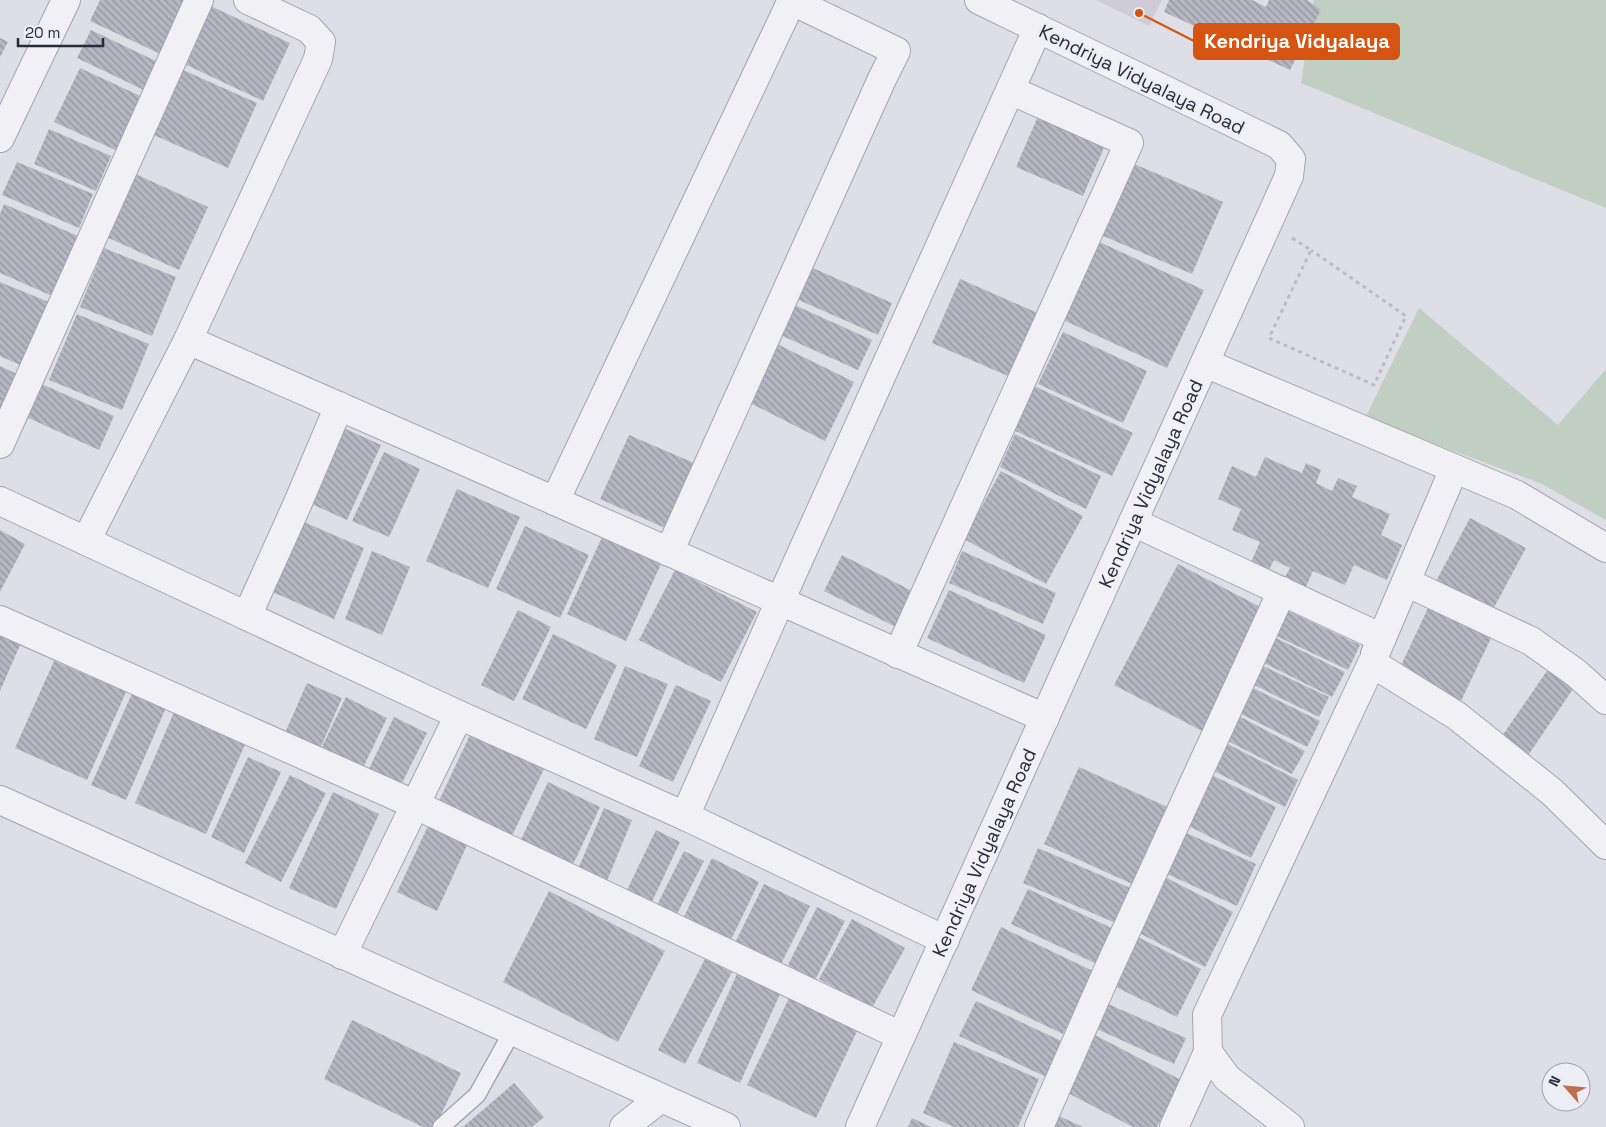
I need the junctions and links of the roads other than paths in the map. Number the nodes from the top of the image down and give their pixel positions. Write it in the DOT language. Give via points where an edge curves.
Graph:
graph roads {
  1 [pos="66,0"];
  2 [pos="199,0"];
  3 [pos="248,0"];
  4 [pos="792,0"];
  5 [pos="979,0"];
  6 [pos="1038,28"];
  7 [pos="1010,90"];
  8 [pos="0,138"];
  9 [pos="188,340"];
  10 [pos="1205,363"];
  11 [pos="339,406"];
  12 [pos="0,444"];
  13 [pos="1454,468"];
  14 [pos="0,500"];
  15 [pos="555,501"];
  16 [pos="1134,522"];
  17 [pos="86,541"];
  18 [pos="1606,548"];
  19 [pos="669,552"];
  20 [pos="1406,582"];
  21 [pos="1282,591"];
  22 [pos="780,601"];
  23 [pos="247,616"];
  24 [pos="0,620"];
  25 [pos="1382,638"];
  26 [pos="898,654"];
  27 [pos="1372,663"];
  28 [pos="1606,700"];
  29 [pos="459,715"];
  30 [pos="1045,718"];
  31 [pos="0,800"];
  32 [pos="416,805"];
  33 [pos="686,816"];
  34 [pos="1606,845"];
  35 [pos="945,940"];
  36 [pos="342,955"];
  37 [pos="512,1032"];
  38 [pos="901,1036"];
  39 [pos="1208,1052"];
  40 [pos="661,1098"];
  41 [pos="441,1127"];
  42 [pos="624,1127"];
  43 [pos="726,1127"];
  44 [pos="860,1127"];
  45 [pos="1039,1127"];
  46 [pos="1174,1127"];
  47 [pos="1290,1127"];
  1 -- 8 [label="street"];
  2 -- 12 [label="street"];
  3 -- 9 [label="street" via="309,29 320,42 318,59"];
  4 -- 15 [label="street"];
  4 -- 19 [label="street" via="896,51"];
  5 -- 6 [label="street, Kendriya Vidyalaya Road"];
  6 -- 7 [label="street"];
  6 -- 10 [label="street, Kendriya Vidyalaya Road" via="1279,145 1291,159 1290,176"];
  7 -- 22 [label="street"];
  7 -- 26 [label="street" via="1129,143"];
  9 -- 11 [label="street"];
  9 -- 17 [label="street"];
  10 -- 13 [label="street"];
  10 -- 16 [label="street, Kendriya Vidyalaya Road"];
  11 -- 15 [label="street"];
  11 -- 23 [label="street"];
  13 -- 18 [label="street" via="1517,495"];
  13 -- 20 [label="street"];
  14 -- 17 [label="street"];
  15 -- 19 [label="street"];
  16 -- 21 [label="street"];
  16 -- 30 [label="street, Kendriya Vidyalaya Road"];
  17 -- 23 [label="street"];
  19 -- 22 [label="street"];
  20 -- 25 [label="street"];
  20 -- 28 [label="street" via="1531,641 1576,673"];
  21 -- 25 [label="street"];
  21 -- 45 [label="street"];
  22 -- 26 [label="street"];
  22 -- 33 [label="street"];
  23 -- 29 [label="street"];
  24 -- 32 [label="street"];
  25 -- 27 [label="street"];
  26 -- 30 [label="street"];
  27 -- 34 [label="street" via="1457,716 1552,792"];
  27 -- 39 [label="street" via="1207,1014"];
  29 -- 32 [label="street"];
  29 -- 33 [label="street"];
  30 -- 35 [label="street, Kendriya Vidyalaya Road"];
  31 -- 36 [label="street"];
  32 -- 36 [label="street"];
  32 -- 38 [label="street"];
  33 -- 35 [label="street"];
  35 -- 38 [label="street, Kendriya Vidyalaya Road"];
  36 -- 37 [label="street"];
  37 -- 40 [label="street"];
  37 -- 41 [label="lane" via="477,1095"];
  38 -- 44 [label="street, Kendriya Vidyalaya Road"];
  39 -- 46 [label="street"];
  39 -- 47 [label="street" via="1227,1078"];
  40 -- 42 [label="street"];
  40 -- 43 [label="street"];
}
